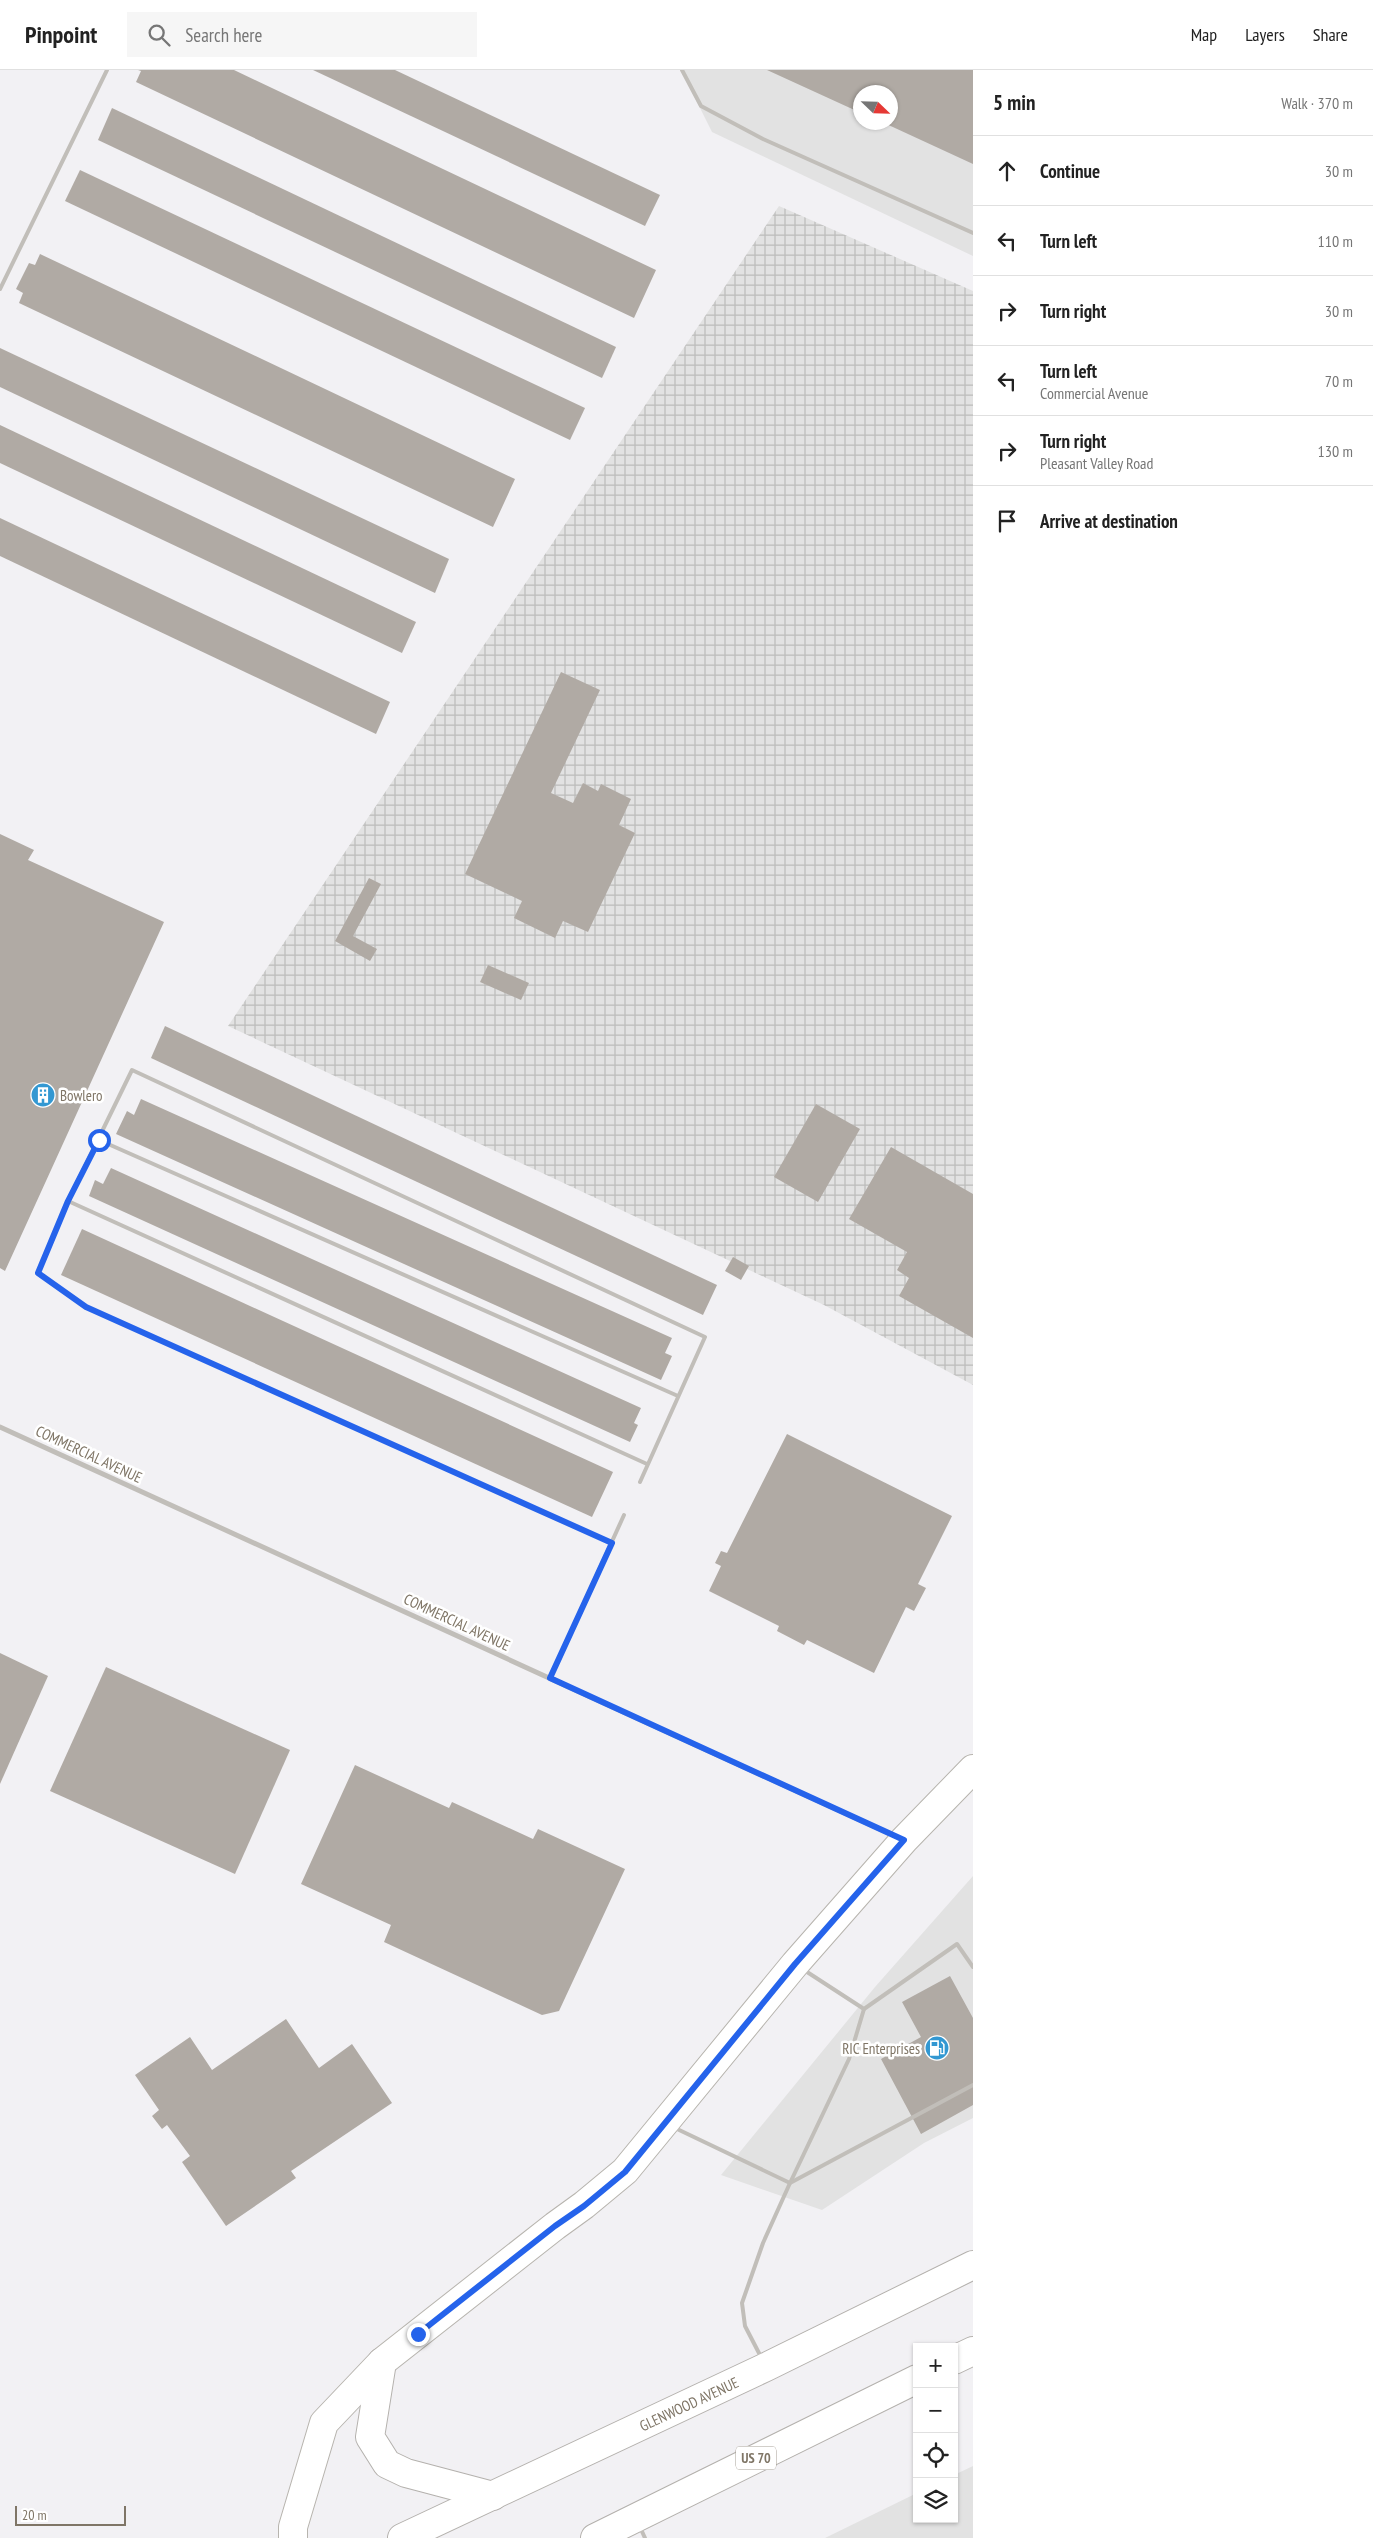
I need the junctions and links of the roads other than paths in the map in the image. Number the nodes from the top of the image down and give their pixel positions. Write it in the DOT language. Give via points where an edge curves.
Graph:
graph roads {
  1 [pos="107,70"];
  2 [pos="682,70"];
  3 [pos="973,233"];
  4 [pos="0,289"];
  5 [pos="99,1140"];
  6 [pos="68,1201"];
  7 [pos="678,1396"];
  8 [pos="0,1427"];
  9 [pos="647,1464"];
  10 [pos="640,1482"];
  11 [pos="624,1514"];
  12 [pos="612,1543"];
  13 [pos="550,1678"];
  14 [pos="973,1769"];
  15 [pos="904,1840"];
  16 [pos="795,1964"];
  17 [pos="973,1967"];
  18 [pos="864,2009"];
  19 [pos="973,2085"];
  20 [pos="666,2124"];
  21 [pos="790,2183"];
  22 [pos="973,2265"];
  23 [pos="973,2351"];
  24 [pos="958,2358"];
  25 [pos="382,2362"];
  26 [pos="766,2367"];
  27 [pos="913,2381"];
  28 [pos="493,2496"];
  29 [pos="640,2528"];
  30 [pos="293,2538"];
  31 [pos="402,2538"];
  32 [pos="595,2538"];
  1 -- 4 [label="lane"];
  2 -- 3 [label="lane" via="701,106 763,139"];
  5 -- 6 [label="lane"];
  5 -- 7 [label="lane"];
  5 -- 7 [label="lane" via="132,1070 705,1338"];
  6 -- 9 [label="lane"];
  6 -- 12 [label="lane" via="38,1273 86,1307"];
  7 -- 9 [label="lane"];
  8 -- 13 [label="street, COMMERCIAL AVENUE"];
  9 -- 10 [label="lane"];
  11 -- 12 [label="lane"];
  12 -- 13 [label="lane"];
  13 -- 15 [label="street, COMMERCIAL AVENUE"];
  14 -- 15 [label="main road"];
  15 -- 16 [label="main road"];
  16 -- 18 [label="lane"];
  16 -- 20 [label="main road"];
  17 -- 18 [label="lane" via="957,1944"];
  18 -- 21 [label="lane" via="849,2059"];
  19 -- 21 [label="lane"];
  20 -- 21 [label="lane"];
  20 -- 25 [label="main road" via="625,2172"];
  21 -- 26 [label="lane" via="763,2243 742,2303 745,2326"];
  22 -- 26 [label="main road, GLENWOOD AVENUE"];
  23 -- 24 [label="main road"];
  25 -- 28 [label="main road" via="370,2437 387,2464"];
  25 -- 30 [label="main road" via="324,2423 293,2527"];
  26 -- 28 [label="main road, GLENWOOD AVENUE"];
  27 -- 29 [label="main road, US 70"];
  28 -- 31 [label="main road, GLENWOOD AVENUE"];
  29 -- 32 [label="main road, US 70"];
}
